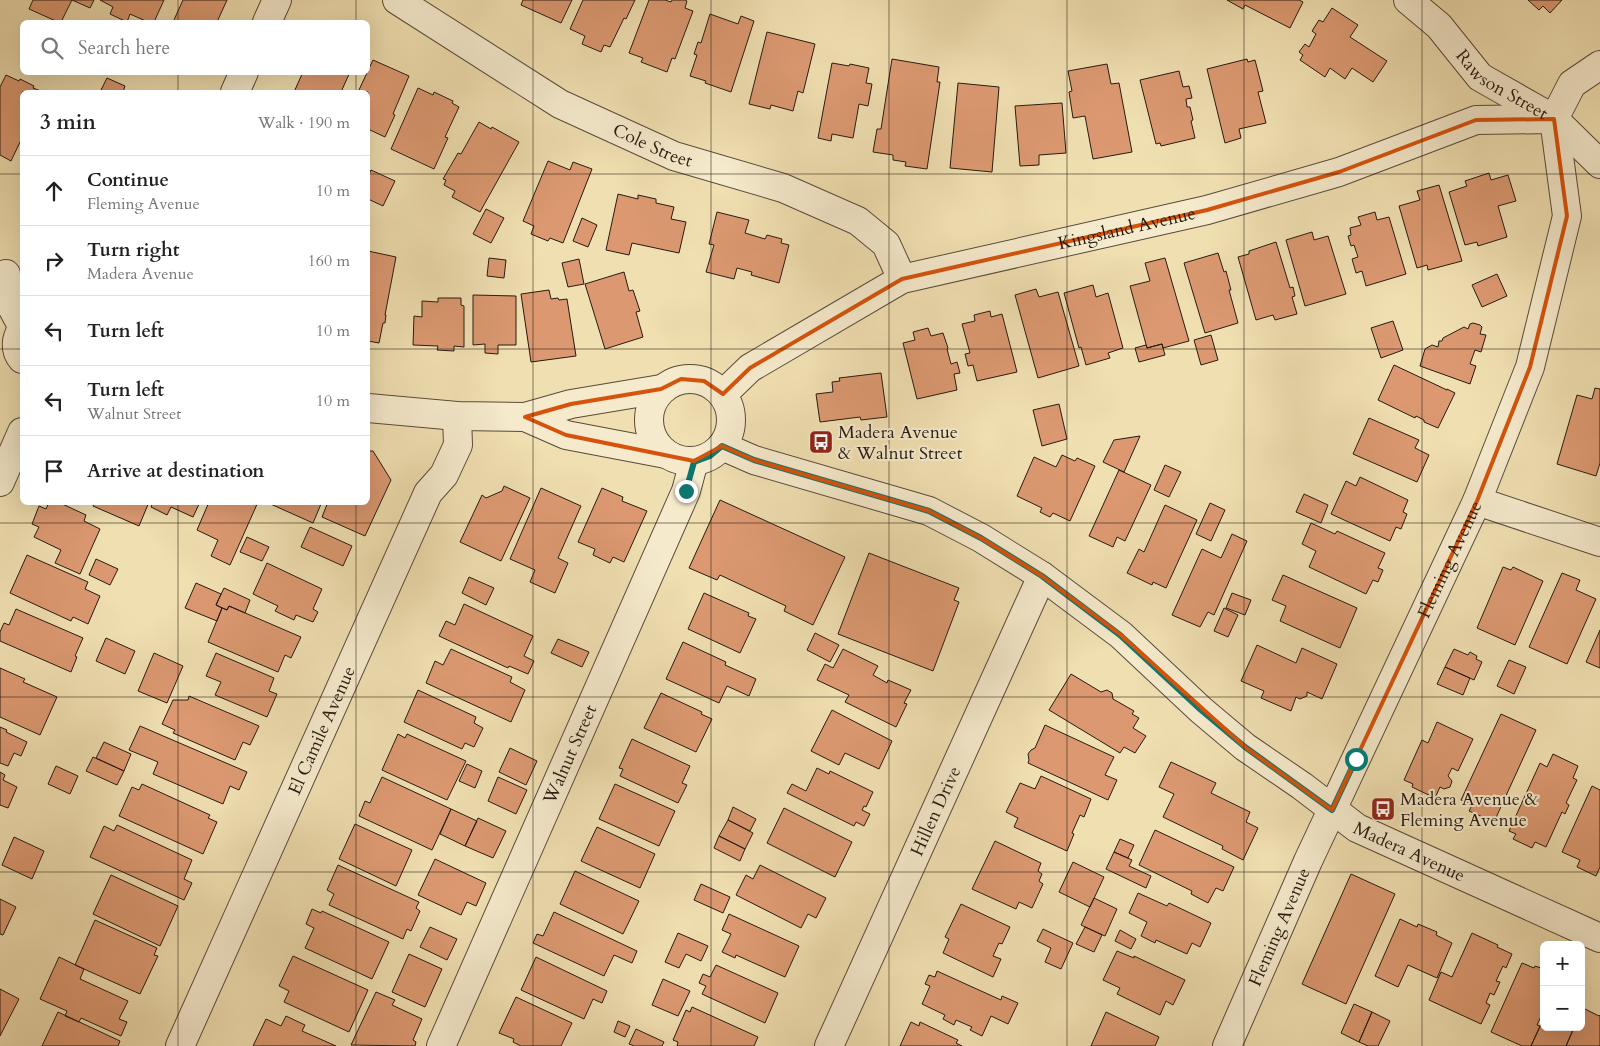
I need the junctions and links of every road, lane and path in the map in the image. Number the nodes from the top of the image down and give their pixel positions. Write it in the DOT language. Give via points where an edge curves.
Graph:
graph roads {
  1 [pos="277,0"];
  2 [pos="397,0"];
  3 [pos="1408,0"];
  4 [pos="268,20"];
  5 [pos="1600,65"];
  6 [pos="243,75"];
  7 [pos="236,90"];
  8 [pos="1554,119"];
  9 [pos="1600,164"];
  10 [pos="10,275"];
  11 [pos="902,279"];
  12 [pos="18,342"];
  13 [pos="0,363"];
  14 [pos="661,390"];
  15 [pos="722,394"];
  16 [pos="370,408"];
  17 [pos="457,416"];
  18 [pos="525,417"];
  19 [pos="20,437"];
  20 [pos="722,446"];
  21 [pos="666,454"];
  22 [pos="694,462"];
  23 [pos="0,482"];
  24 [pos="1477,501"];
  25 [pos="1600,542"];
  26 [pos="1042,576"];
  27 [pos="1332,810"];
  28 [pos="1600,938"];
  29 [pos="180,1046"];
  30 [pos="441,1046"];
  31 [pos="829,1046"];
  32 [pos="1227,1046"];
  1 -- 4 [label="street"];
  2 -- 11 [label="street, Cole Street" via="560,104 674,156 783,188 858,221 886,244"];
  3 -- 8 [label="street, Rawson Street" via="1438,26 1480,77"];
  5 -- 8 [label="street" via="1572,84"];
  6 -- 7 [label="street"];
  8 -- 9 [label="street, Rawson Street"];
  8 -- 11 [label="street, Kingsland Avenue" via="1476,120 1339,172 1216,207"];
  8 -- 24 [label="street, Fleming Avenue" via="1567,216 1530,367"];
  10 -- 12 [label="street" via="6,296"];
  11 -- 15 [label="street, Kingsland Avenue" via="750,368"];
  12 -- 13 [label="street"];
  14 -- 15 [label="street" via="676,381 693,378 714,386"];
  14 -- 18 [label="street" via="571,404"];
  14 -- 21 [label="street" via="652,401 648,416 656,444"];
  15 -- 20 [label="street" via="730,411 730,429"];
  16 -- 17 [label="street"];
  17 -- 18 [label="street"];
  17 -- 29 [label="street, El Camile Avenue" via="458,445 444,475 428,493"];
  18 -- 21 [label="street" via="566,435"];
  19 -- 23 [label="street"];
  20 -- 22 [label="street" via="710,456"];
  20 -- 26 [label="street, Madera Avenue" via="754,460 929,511 981,538"];
  21 -- 22 [label="street"];
  22 -- 30 [label="street, Walnut Street" via="686,491"];
  24 -- 25 [label="street"];
  24 -- 27 [label="street, Fleming Avenue"];
  26 -- 27 [label="street, Madera Avenue" via="1120,635 1245,747"];
  26 -- 31 [label="street, Hillen Drive"];
  27 -- 28 [label="street, Madera Avenue" via="1357,828"];
  27 -- 32 [label="street, Fleming Avenue"];
}
